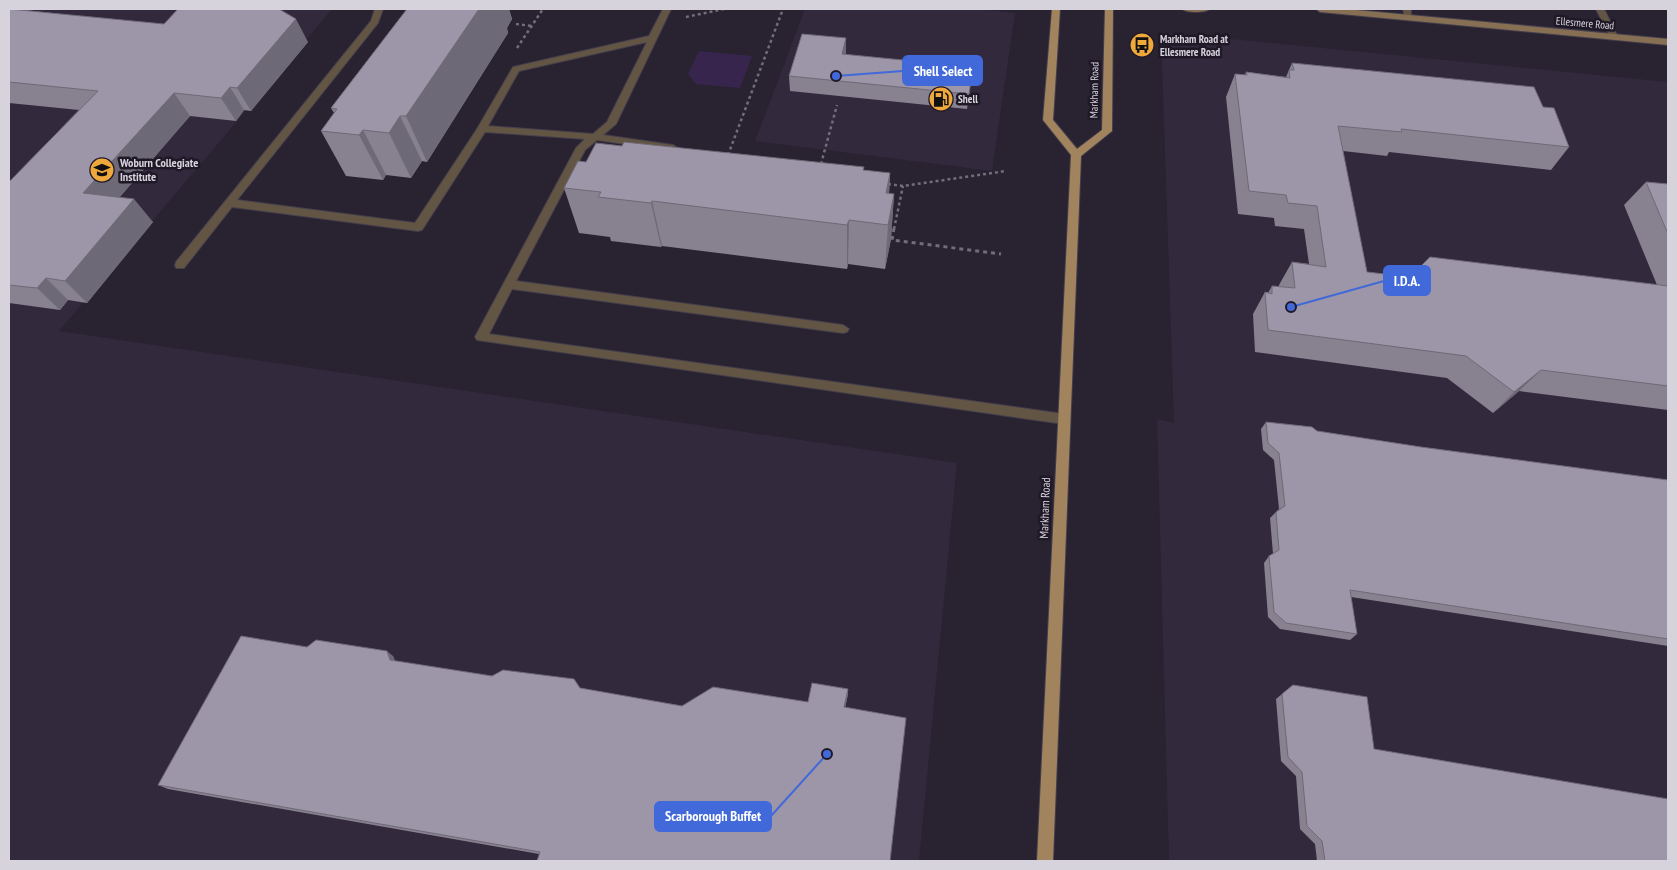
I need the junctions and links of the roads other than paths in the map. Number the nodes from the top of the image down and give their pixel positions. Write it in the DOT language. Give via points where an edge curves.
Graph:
graph roads {
  1 [pos="379,9"];
  2 [pos="667,9"];
  3 [pos="1056,9"];
  4 [pos="1109,9"];
  5 [pos="1186,9"];
  6 [pos="1206,9"];
  7 [pos="1320,9"];
  8 [pos="1600,9"];
  9 [pos="1408,13"];
  10 [pos="1614,37"];
  11 [pos="652,38"];
  12 [pos="1668,42"];
  13 [pos="482,129"];
  14 [pos="594,138"];
  15 [pos="680,149"];
  16 [pos="1076,155"];
  17 [pos="230,203"];
  18 [pos="180,265"];
  19 [pos="509,284"];
  20 [pos="843,328"];
  21 [pos="1064,419"];
  22 [pos="1045,861"];
  1 -- 17 [label="lane" via="375,20"];
  2 -- 11 [label="lane"];
  3 -- 16 [label="main road" via="1048,120"];
  4 -- 16 [label="main road, Markham Road" via="1107,131"];
  5 -- 6 [label="main road"];
  7 -- 9 [label="main road, Ellesmere Road"];
  8 -- 10 [label="lane"];
  9 -- 10 [label="main road, Ellesmere Road"];
  10 -- 12 [label="main road, Ellesmere Road"];
  11 -- 13 [label="lane" via="516,69"];
  11 -- 14 [label="lane" via="611,124"];
  13 -- 14 [label="lane"];
  13 -- 17 [label="lane" via="418,227"];
  14 -- 15 [label="lane"];
  14 -- 19 [label="lane" via="581,148"];
  16 -- 21 [label="main road, Markham Road"];
  17 -- 18 [label="lane"];
  19 -- 20 [label="lane"];
  19 -- 21 [label="lane" via="481,336"];
  21 -- 22 [label="main road, Markham Road"];
}
